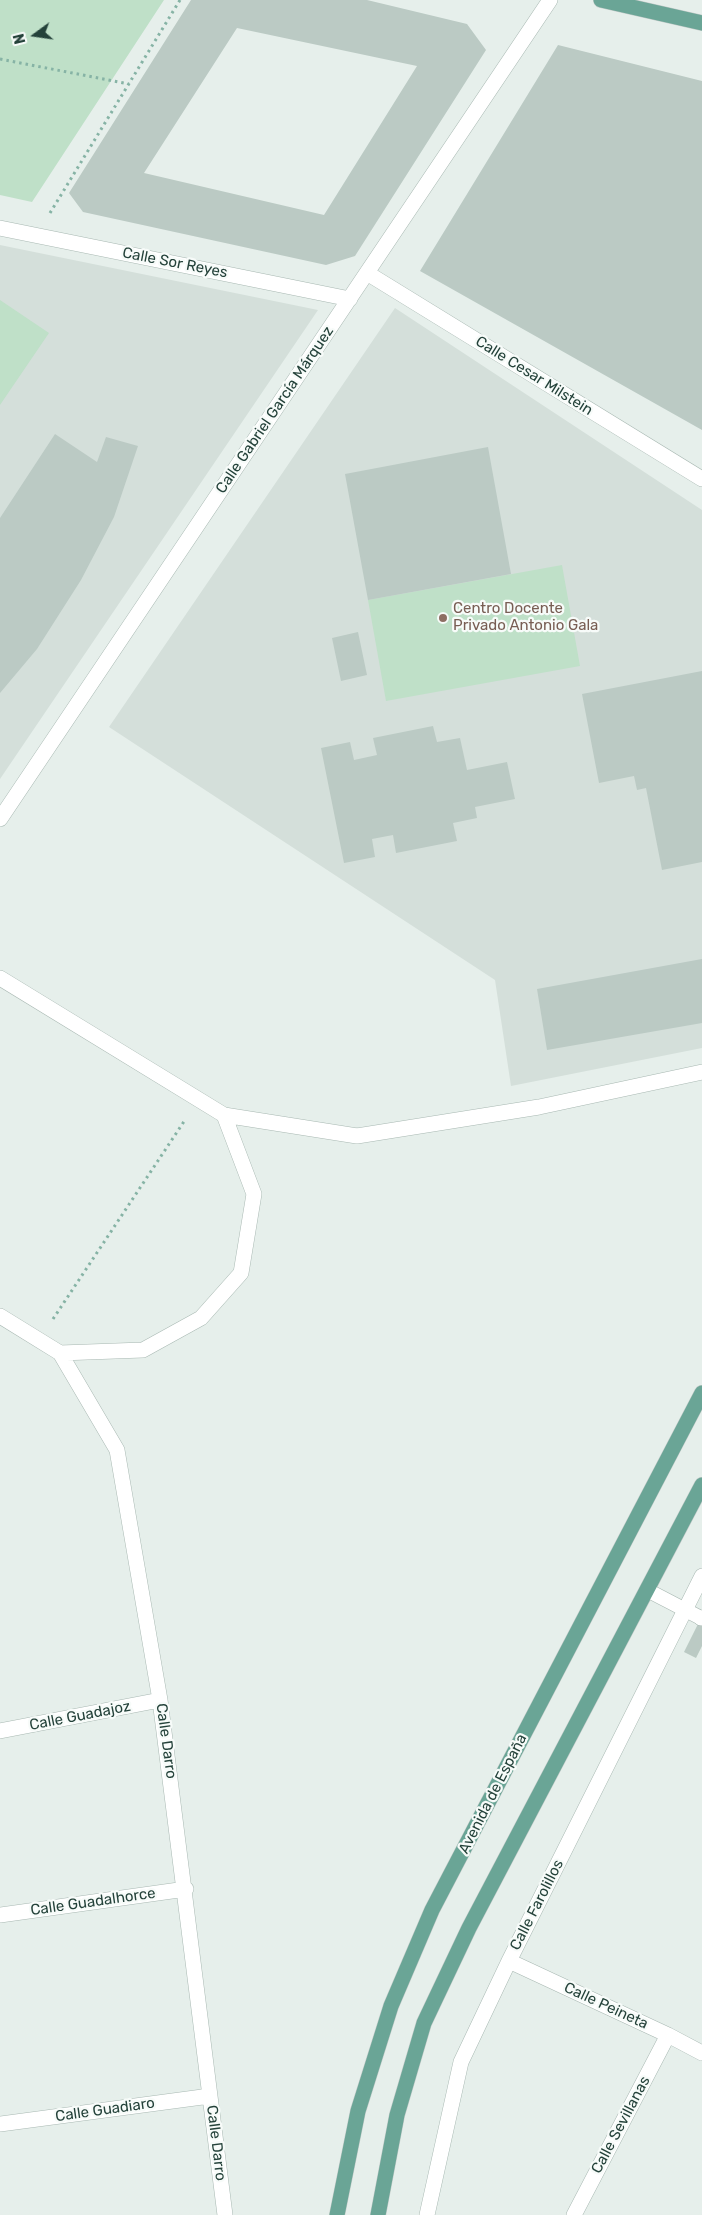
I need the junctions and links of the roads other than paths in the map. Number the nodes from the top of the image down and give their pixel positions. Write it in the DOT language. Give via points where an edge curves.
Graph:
graph roads {
  1 [pos="550,0"];
  2 [pos="600,0"];
  3 [pos="702,23"];
  4 [pos="0,228"];
  5 [pos="367,273"];
  6 [pos="350,299"];
  7 [pos="702,479"];
  8 [pos="0,819"];
  9 [pos="0,978"];
  10 [pos="702,1072"];
  11 [pos="224,1115"];
  12 [pos="0,1316"];
  13 [pos="60,1353"];
  14 [pos="702,1393"];
  15 [pos="702,1485"];
  16 [pos="702,1576"];
  17 [pos="647,1590"];
  18 [pos="685,1609"];
  19 [pos="702,1618"];
  20 [pos="160,1700"];
  21 [pos="0,1731"];
  22 [pos="186,1889"];
  23 [pos="0,1915"];
  24 [pos="509,1961"];
  25 [pos="668,2035"];
  26 [pos="702,2053"];
  27 [pos="210,2096"];
  28 [pos="0,2124"];
  29 [pos="225,2215"];
  30 [pos="337,2215"];
  31 [pos="378,2215"];
  32 [pos="427,2215"];
  33 [pos="574,2215"];
  1 -- 5 [label="street, Calle Gabriel García Márquez"];
  2 -- 3 [label="main road"];
  4 -- 6 [label="street, Calle Sor Reyes"];
  5 -- 6 [label="street, Calle Gabriel García Márquez"];
  5 -- 7 [label="street, Calle Cesar Milstein"];
  6 -- 8 [label="street, Calle Gabriel García Márquez"];
  9 -- 11 [label="street"];
  10 -- 11 [label="street" via="539,1107 356,1136"];
  11 -- 13 [label="street" via="254,1194 241,1273 201,1318 143,1350"];
  12 -- 13 [label="street, Calle Darro"];
  13 -- 20 [label="street, Calle Darro" via="117,1450"];
  14 -- 30 [label="main road, Avenida de España" via="432,1910 391,2006 358,2110"];
  15 -- 17 [label="main road"];
  16 -- 18 [label="street, Calle Farolillos"];
  17 -- 18 [label="lane"];
  17 -- 31 [label="main road" via="469,1928 424,2023 396,2115"];
  18 -- 19 [label="lane"];
  18 -- 24 [label="street, Calle Farolillos"];
  20 -- 21 [label="street, Calle Guadajoz"];
  20 -- 22 [label="street, Calle Darro"];
  22 -- 23 [label="street, Calle Guadalhorce"];
  22 -- 27 [label="street, Calle Darro"];
  24 -- 25 [label="street, Calle Peineta"];
  24 -- 32 [label="street, Calle Farolillos" via="461,2062"];
  25 -- 26 [label="street, Calle Peineta"];
  25 -- 33 [label="street, Calle Sevillanas"];
  27 -- 28 [label="street, Calle Guadiaro"];
  27 -- 29 [label="street, Calle Darro"];
}
